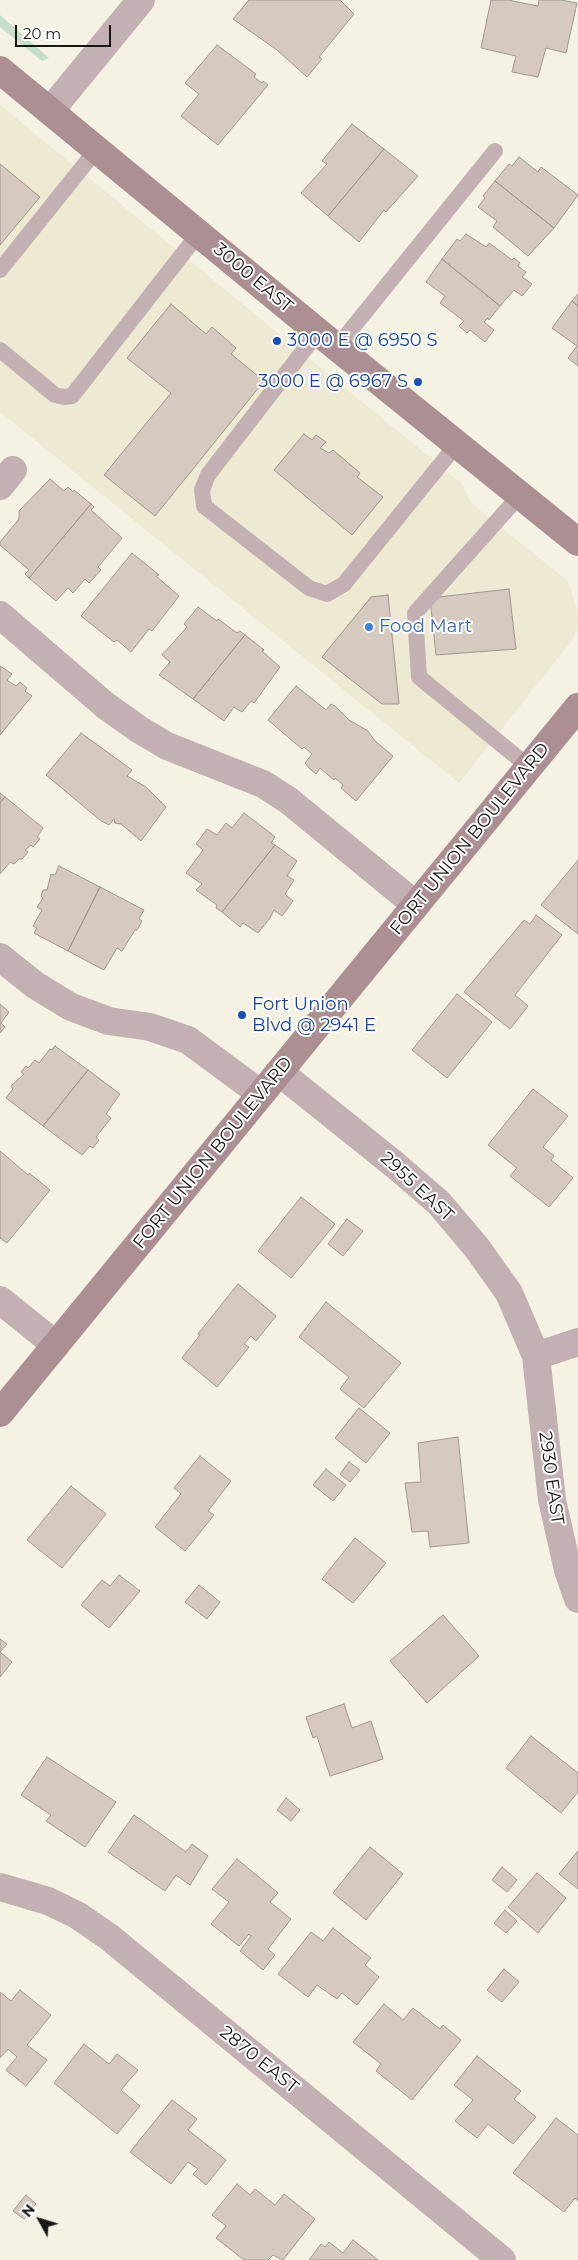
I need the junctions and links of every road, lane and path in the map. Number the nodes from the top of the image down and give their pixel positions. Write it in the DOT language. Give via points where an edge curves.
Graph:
graph roads {
  1 [pos="141,0"];
  2 [pos="0,70"];
  3 [pos="50,111"];
  4 [pos="97,149"];
  5 [pos="496,151"];
  6 [pos="199,234"];
  7 [pos="0,270"];
  8 [pos="327,339"];
  9 [pos="0,350"];
  10 [pos="457,444"];
  11 [pos="521,494"];
  12 [pos="578,542"];
  13 [pos="0,615"];
  14 [pos="578,707"];
  15 [pos="529,768"];
  16 [pos="416,905"];
  17 [pos="0,957"];
  18 [pos="279,1072"];
  19 [pos="261,1094"];
  20 [pos="0,1300"];
  21 [pos="578,1342"];
  22 [pos="56,1345"];
  23 [pos="536,1356"];
  24 [pos="0,1413"];
  25 [pos="578,1598"];
  26 [pos="0,1888"];
  27 [pos="502,2260"];
  1 -- 3 [label="street"];
  2 -- 3 [label="main road, 3000 EAST"];
  3 -- 4 [label="main road, 3000 EAST"];
  4 -- 6 [label="main road, 3000 EAST"];
  4 -- 7 [label="lane"];
  5 -- 8 [label="lane"];
  6 -- 8 [label="main road, 3000 EAST"];
  6 -- 9 [label="lane" via="72,396 55,395"];
  8 -- 10 [label="main road, 3000 EAST"];
  8 -- 10 [label="lane" via="208,475 202,490 204,506 309,588 327,594 344,584"];
  10 -- 11 [label="main road, 3000 EAST"];
  11 -- 12 [label="main road, 3000 EAST"];
  11 -- 15 [label="lane" via="414,613 419,677"];
  13 -- 16 [label="street" via="106,706 140,730 167,746 262,784 288,800"];
  14 -- 15 [label="main road, FORT UNION BOULEVARD"];
  15 -- 16 [label="main road, FORT UNION BOULEVARD"];
  16 -- 18 [label="main road, FORT UNION BOULEVARD"];
  17 -- 19 [label="street" via="34,985 71,1007 109,1021 150,1027 188,1040"];
  18 -- 19 [label="main road, FORT UNION BOULEVARD"];
  18 -- 23 [label="street, 2955 EAST" via="439,1203 477,1248 509,1294"];
  19 -- 22 [label="main road, FORT UNION BOULEVARD"];
  20 -- 22 [label="street"];
  21 -- 23 [label="street"];
  22 -- 24 [label="main road, FORT UNION BOULEVARD"];
  23 -- 25 [label="street, 2930 EAST" via="552,1500"];
  26 -- 27 [label="street, 2870 EAST" via="55,1905 77,1915 109,1937"];
}
